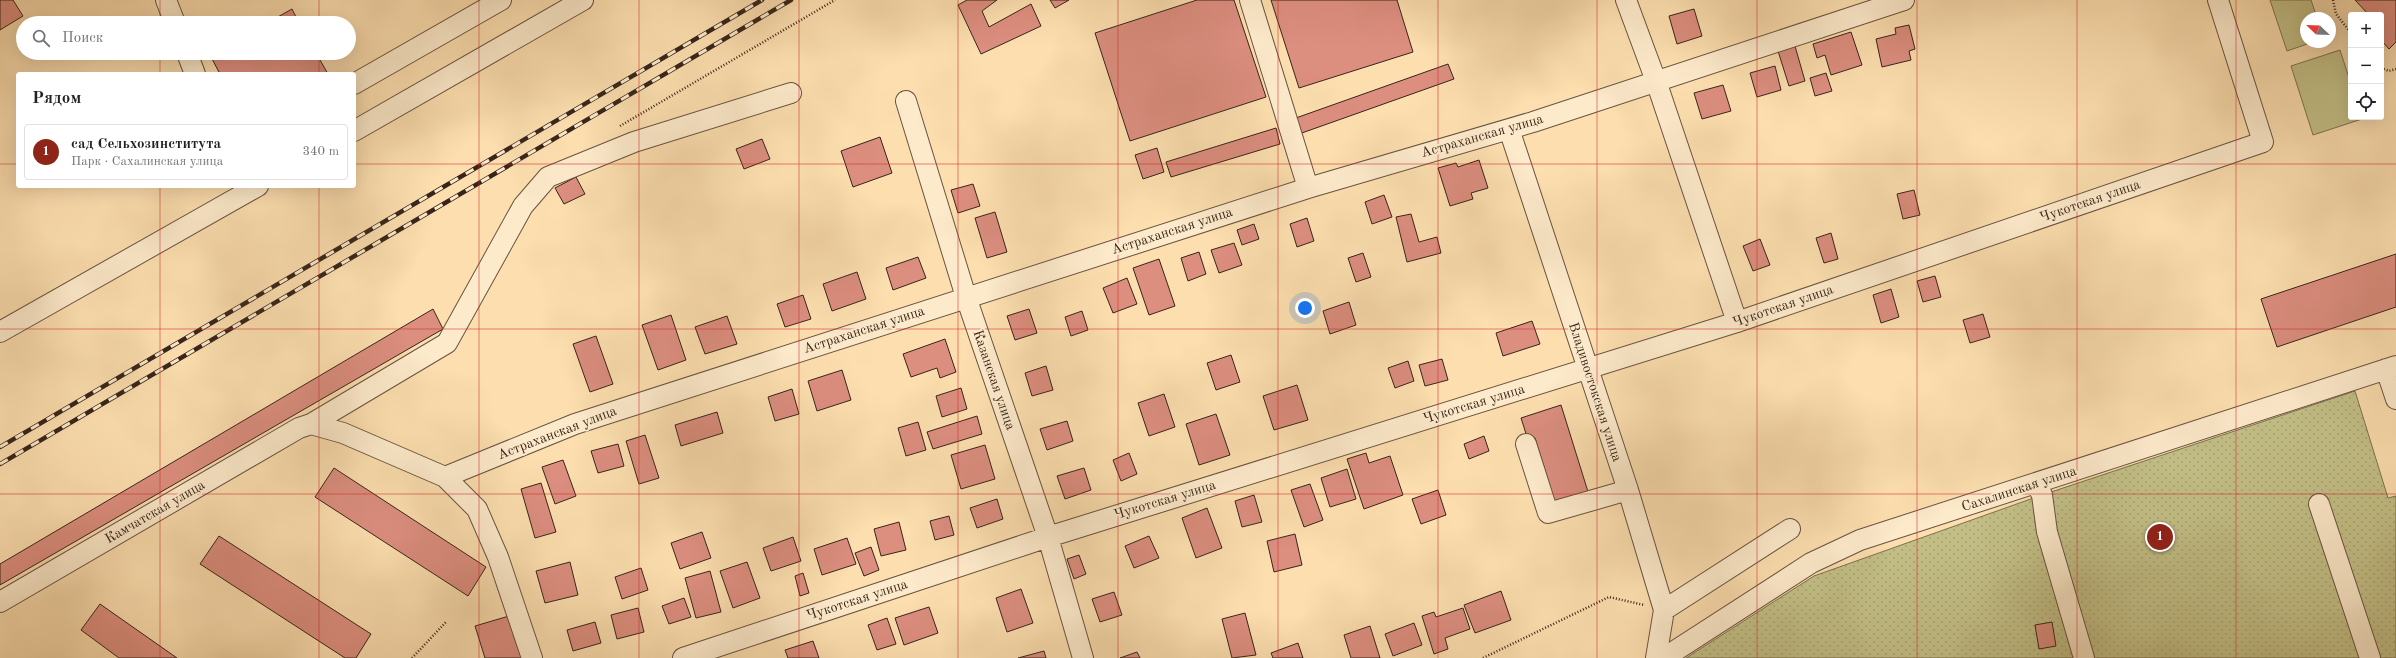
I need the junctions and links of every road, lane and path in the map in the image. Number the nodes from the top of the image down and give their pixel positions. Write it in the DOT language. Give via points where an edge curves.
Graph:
graph roads {
  1 [pos="166,0"];
  2 [pos="501,0"];
  3 [pos="582,0"];
  4 [pos="835,0"];
  5 [pos="1250,0"];
  6 [pos="1626,0"];
  7 [pos="1904,0"];
  8 [pos="2218,0"];
  9 [pos="2333,0"];
  10 [pos="172,16"];
  11 [pos="2348,30"];
  12 [pos="189,60"];
  13 [pos="2384,69"];
  14 [pos="2396,70"];
  15 [pos="194,72"];
  16 [pos="1656,80"];
  17 [pos="356,83"];
  18 [pos="791,93"];
  19 [pos="906,101"];
  20 [pos="618,127"];
  21 [pos="1509,129"];
  22 [pos="356,130"];
  23 [pos="1308,188"];
  24 [pos="246,189"];
  25 [pos="966,297"];
  26 [pos="1737,322"];
  27 [pos="0,332"];
  28 [pos="2391,368"];
  29 [pos="1587,370"];
  30 [pos="2396,399"];
  31 [pos="311,424"];
  32 [pos="1526,444"];
  33 [pos="445,476"];
  34 [pos="2036,483"];
  35 [pos="1628,490"];
  36 [pos="2318,504"];
  37 [pos="1790,529"];
  38 [pos="1048,537"];
  39 [pos="0,602"];
  40 [pos="1664,610"];
  41 [pos="446,622"];
  42 [pos="412,658"];
  43 [pos="532,658"];
  44 [pos="683,658"];
  45 [pos="1083,658"];
  46 [pos="1483,658"];
  47 [pos="1656,658"];
  48 [pos="1664,658"];
  49 [pos="2084,658"];
  50 [pos="2370,658"];
  1 -- 10 [label="street"];
  2 -- 17 [label="street"];
  3 -- 22 [label="street"];
  4 -- 20 [label="path"];
  5 -- 23 [label="street"];
  6 -- 16 [label="street"];
  7 -- 16 [label="street, Астраханская улица"];
  8 -- 26 [label="street, Чукотская улица" via="2263,142"];
  9 -- 11 [label="path" via="2336,14"];
  12 -- 15 [label="street"];
  13 -- 14 [label="path"];
  16 -- 21 [label="street, Астраханская улица"];
  16 -- 26 [label="street"];
  18 -- 31 [label="street, Камчатская улица" via="634,142 548,177 523,206 447,343"];
  19 -- 25 [label="street, Казанская улица"];
  21 -- 23 [label="street, Астраханская улица"];
  21 -- 29 [label="street, Владивостокская улица"];
  23 -- 25 [label="street, Астраханская улица"];
  24 -- 27 [label="street"];
  25 -- 33 [label="street, Астраханская улица" via="575,424"];
  25 -- 38 [label="street, Казанская улица"];
  26 -- 29 [label="street, Чукотская улица"];
  28 -- 30 [label="street"];
  28 -- 34 [label="street, Сахалинская улица"];
  29 -- 35 [label="street, Владивостокская улица"];
  29 -- 38 [label="street, Чукотская улица"];
  31 -- 33 [label="street" via="343,434"];
  31 -- 39 [label="street, Камчатская улица" via="298,428"];
  32 -- 35 [label="street" via="1548,513"];
  33 -- 43 [label="street" via="477,509 498,557"];
  34 -- 48 [label="street, Сахалинская улица" via="1860,540 1811,563"];
  34 -- 49 [label="street" via="2042,495 2047,532"];
  35 -- 40 [label="street, Владивостокская улица"];
  36 -- 50 [label="street"];
  37 -- 40 [label="street"];
  38 -- 44 [label="street, Чукотская улица"];
  38 -- 45 [label="street, Казанская улица"];
  40 -- 46 [label="path" via="1608,597"];
  40 -- 47 [label="street, Владивостокская улица"];
  41 -- 42 [label="path"];
}
